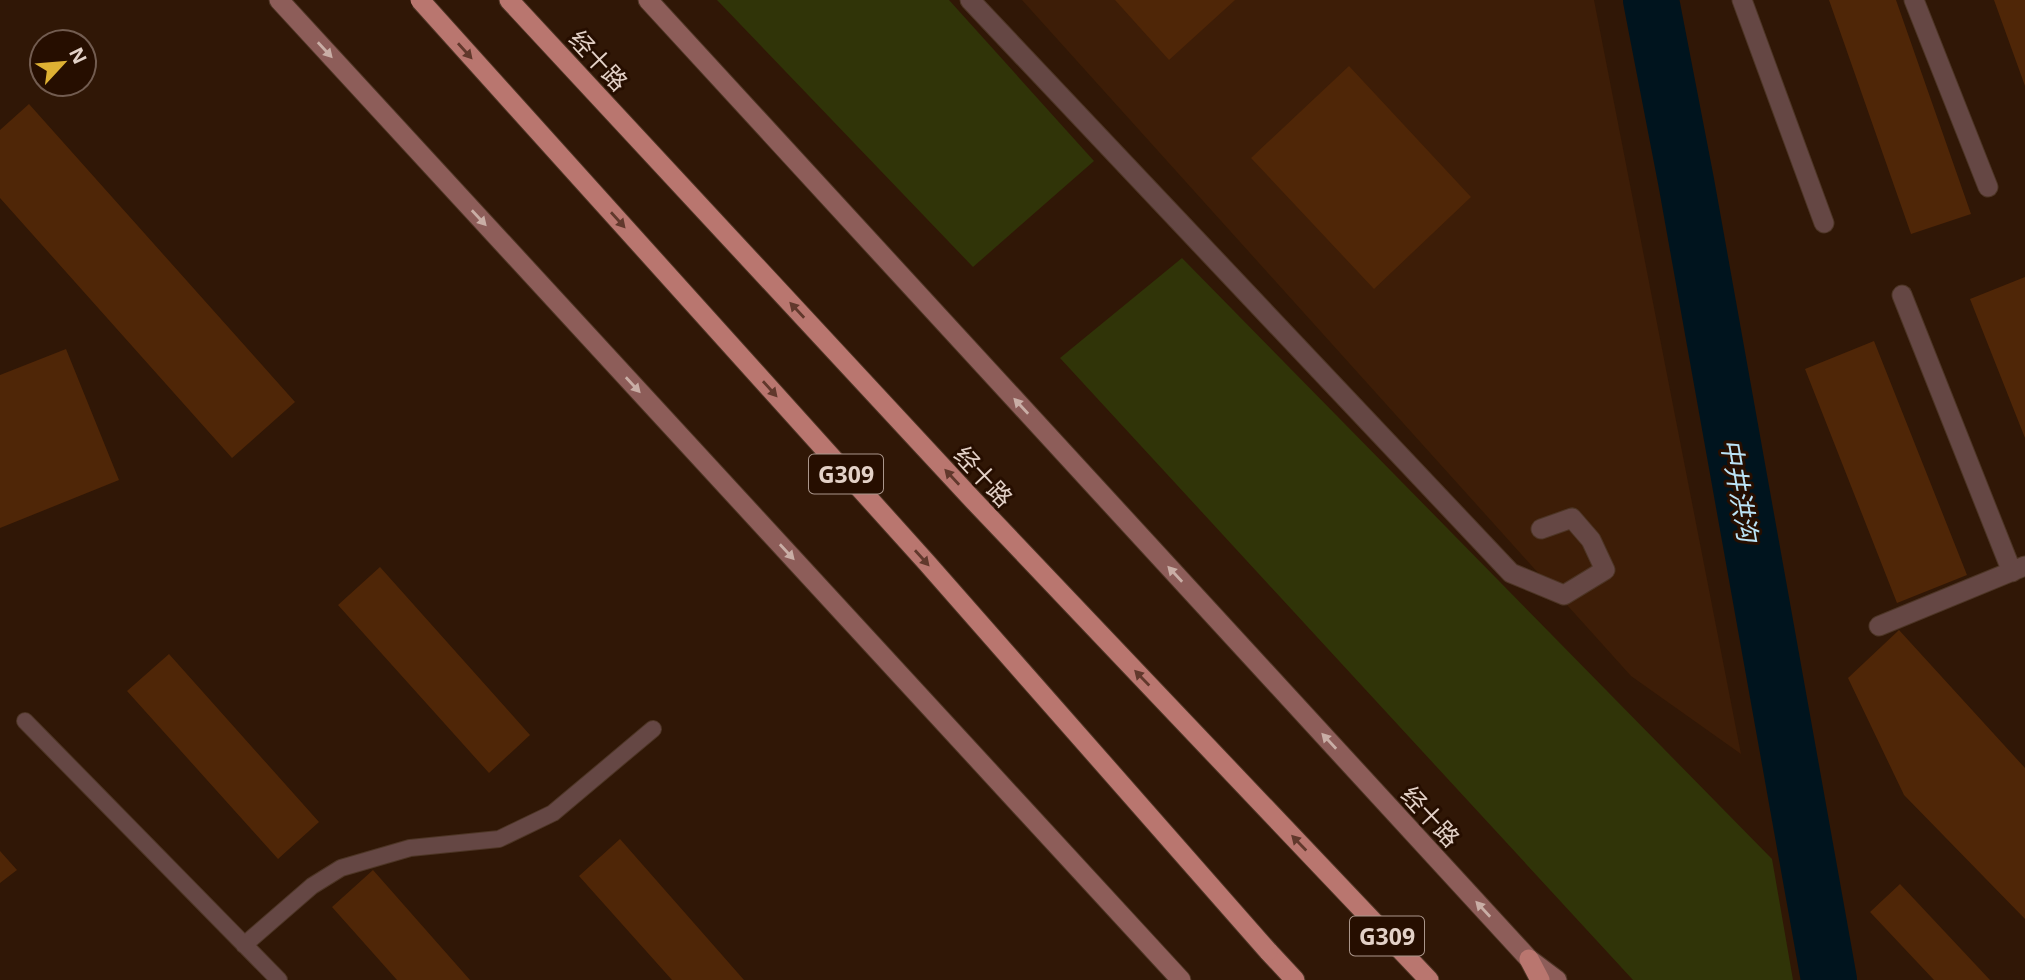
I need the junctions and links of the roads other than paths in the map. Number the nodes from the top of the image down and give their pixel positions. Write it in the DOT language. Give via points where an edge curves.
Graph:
graph roads {
  1 [pos="279,0"];
  2 [pos="419,0"];
  3 [pos="509,0"];
  4 [pos="649,0"];
  5 [pos="970,0"];
  6 [pos="1742,0"];
  7 [pos="1914,0"];
  8 [pos="1989,187"];
  9 [pos="1824,223"];
  10 [pos="1902,295"];
  11 [pos="1541,529"];
  12 [pos="2018,569"];
  13 [pos="1879,626"];
  14 [pos="25,721"];
  15 [pos="653,729"];
  16 [pos="244,945"];
  17 [pos="1529,959"];
  18 [pos="279,980"];
  19 [pos="1181,980"];
  20 [pos="1295,980"];
  21 [pos="1429,980"];
  22 [pos="1540,980"];
  23 [pos="1557,980"];
  1 -- 19 [label="main road, one-way"];
  2 -- 20 [label="highway, G309, one-way, bridge"];
  21 -- 3 [label="highway, 经十路 / G309, one-way" via="974,501"];
  17 -- 4 [label="main road, 经十路, one-way"];
  5 -- 11 [label="street" via="1511,573 1564,595 1605,570 1591,540 1572,517"];
  6 -- 9 [label="street"];
  7 -- 8 [label="street"];
  10 -- 12 [label="street"];
  12 -- 13 [label="street"];
  14 -- 16 [label="lane"];
  15 -- 16 [label="lane" via="553,813 499,839 410,848 341,868 312,886"];
  16 -- 18 [label="lane"];
  17 -- 22 [label="highway"];
  17 -- 23 [label="main road, 经十路"];
}
